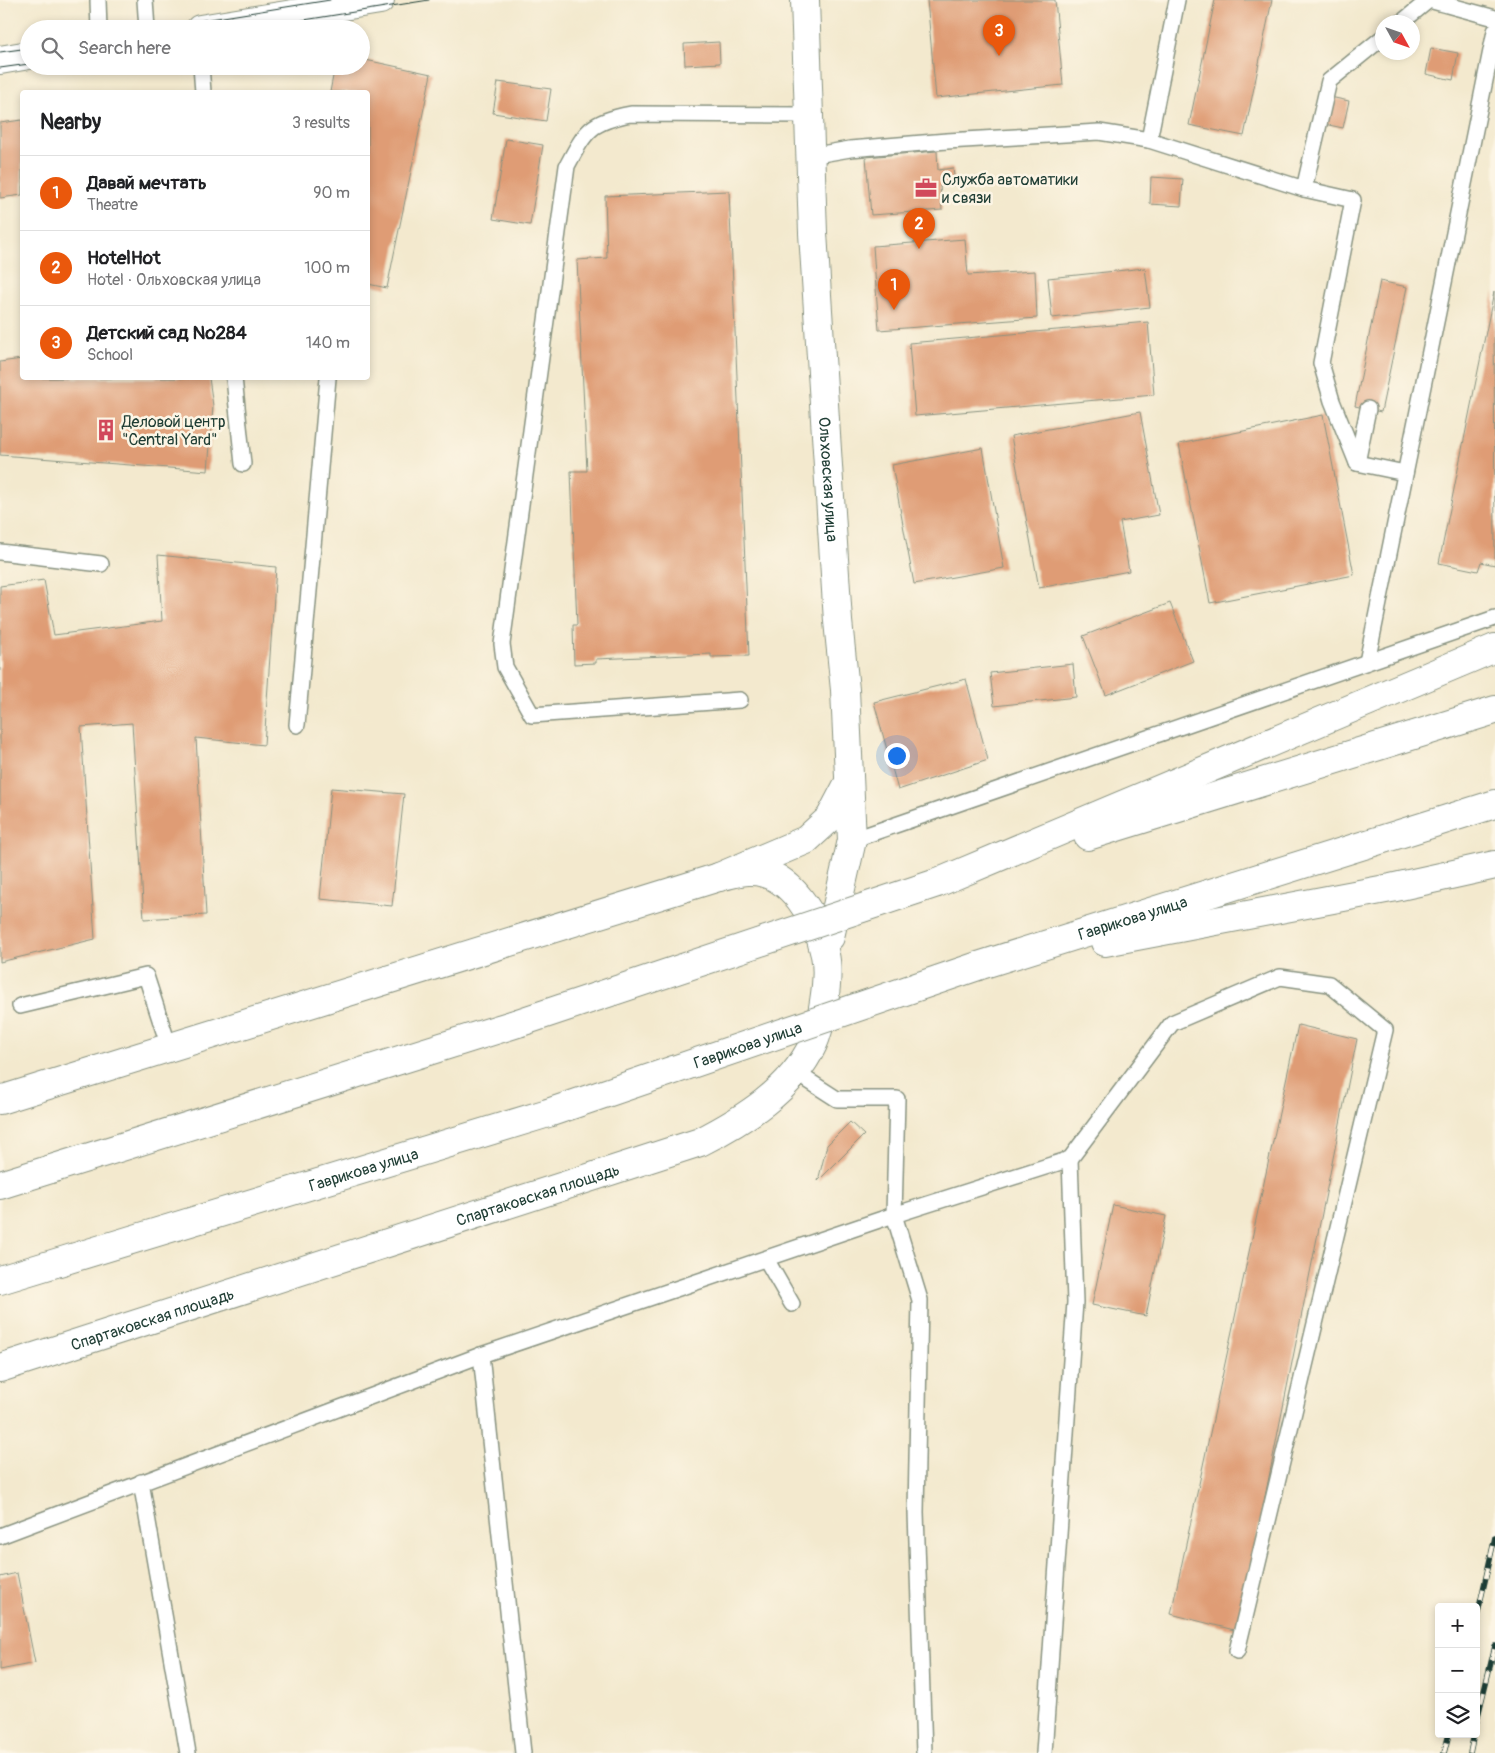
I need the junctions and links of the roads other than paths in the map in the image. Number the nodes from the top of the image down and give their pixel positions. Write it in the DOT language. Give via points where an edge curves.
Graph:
graph roads {
  1 [pos="98,0"];
  2 [pos="146,0"];
  3 [pos="380,0"];
  4 [pos="805,0"];
  5 [pos="1177,0"];
  6 [pos="1411,15"];
  7 [pos="1495,18"];
  8 [pos="99,20"];
  9 [pos="147,20"];
  10 [pos="256,20"];
  11 [pos="1495,31"];
  12 [pos="1375,44"];
  13 [pos="20,57"];
  14 [pos="0,60"];
  15 [pos="202,75"];
  16 [pos="203,90"];
  17 [pos="808,114"];
  18 [pos="1149,140"];
  19 [pos="810,156"];
  20 [pos="1304,189"];
  21 [pos="234,380"];
  22 [pos="328,380"];
  23 [pos="1368,409"];
  24 [pos="1357,463"];
  25 [pos="244,464"];
  26 [pos="1405,473"];
  27 [pos="0,552"];
  28 [pos="100,564"];
  29 [pos="1495,618"];
  30 [pos="1495,648"];
  31 [pos="1367,662"];
  32 [pos="740,700"];
  33 [pos="1495,710"];
  34 [pos="297,726"];
  35 [pos="850,781"];
  36 [pos="1495,804"];
  37 [pos="852,840"];
  38 [pos="1495,865"];
  39 [pos="719,877"];
  40 [pos="937,883"];
  41 [pos="826,956"];
  42 [pos="978,966"];
  43 [pos="20,1006"];
  44 [pos="169,1047"];
  45 [pos="795,1072"];
  46 [pos="0,1100"];
  47 [pos="1070,1159"];
  48 [pos="0,1185"];
  49 [pos="894,1215"];
  50 [pos="766,1259"];
  51 [pos="0,1280"];
  52 [pos="792,1304"];
  53 [pos="481,1355"];
  54 [pos="0,1368"];
  55 [pos="141,1482"];
  56 [pos="0,1536"];
  57 [pos="1237,1651"];
  58 [pos="188,1753"];
  59 [pos="523,1753"];
  60 [pos="924,1753"];
  61 [pos="1044,1753"];
  1 -- 8 [label="lane"];
  2 -- 9 [label="lane"];
  3 -- 10 [label="main road"];
  4 -- 17 [label="main road, Ольховская улица"];
  5 -- 18 [label="lane"];
  6 -- 7 [label="lane" via="1429,0"];
  11 -- 26 [label="lane"];
  12 -- 20 [label="lane" via="1329,81"];
  13 -- 14 [label="main road"];
  15 -- 16 [label="lane"];
  17 -- 19 [label="main road, Ольховская улица"];
  17 -- 32 [label="lane" via="631,114 605,119 592,127 580,142 567,166 502,644 505,667 532,715"];
  18 -- 19 [label="lane" via="1098,132 850,149"];
  18 -- 20 [label="lane"];
  19 -- 35 [label="main road, Ольховская улица"];
  20 -- 24 [label="lane" via="1352,200 1321,363 1332,401"];
  21 -- 25 [label="lane"];
  22 -- 34 [label="lane"];
  23 -- 24 [label="lane"];
  24 -- 26 [label="lane"];
  26 -- 31 [label="lane"];
  27 -- 28 [label="lane"];
  29 -- 31 [label="lane"];
  30 -- 40 [label="main road"];
  31 -- 37 [label="lane"];
  33 -- 40 [label="main road"];
  35 -- 37 [label="main road, Ольховская улица"];
  35 -- 39 [label="main road, Спартаковская площадь" via="830,818 806,840"];
  36 -- 42 [label="main road, Гаврикова улица"];
  37 -- 41 [label="main road, Ольховская улица"];
  38 -- 42 [label="main road" via="1391,888"];
  39 -- 41 [label="main road, Спартаковская площадь" via="750,871 776,878 800,898 814,921"];
  39 -- 44 [label="main road, Спартаковская площадь"];
  40 -- 48 [label="main road, bridge" via="518,1023"];
  41 -- 45 [label="main road, Спартаковская площадь" via="823,1014 813,1045"];
  42 -- 51 [label="main road, Гаврикова улица, bridge" via="548,1112"];
  43 -- 44 [label="lane" via="146,976"];
  44 -- 46 [label="main road, Спартаковская площадь"];
  45 -- 49 [label="lane" via="837,1099 897,1099"];
  45 -- 54 [label="main road, Спартаковская площадь" via="758,1107 700,1142"];
  47 -- 49 [label="lane"];
  47 -- 57 [label="lane" via="1172,1023 1280,977 1329,984 1385,1030"];
  47 -- 61 [label="lane" via="1074,1302"];
  49 -- 50 [label="lane"];
  49 -- 60 [label="lane" via="920,1300 916,1512"];
  50 -- 52 [label="lane"];
  50 -- 53 [label="lane"];
  53 -- 55 [label="lane"];
  53 -- 59 [label="lane"];
  55 -- 56 [label="lane"];
  55 -- 58 [label="lane"];
}
